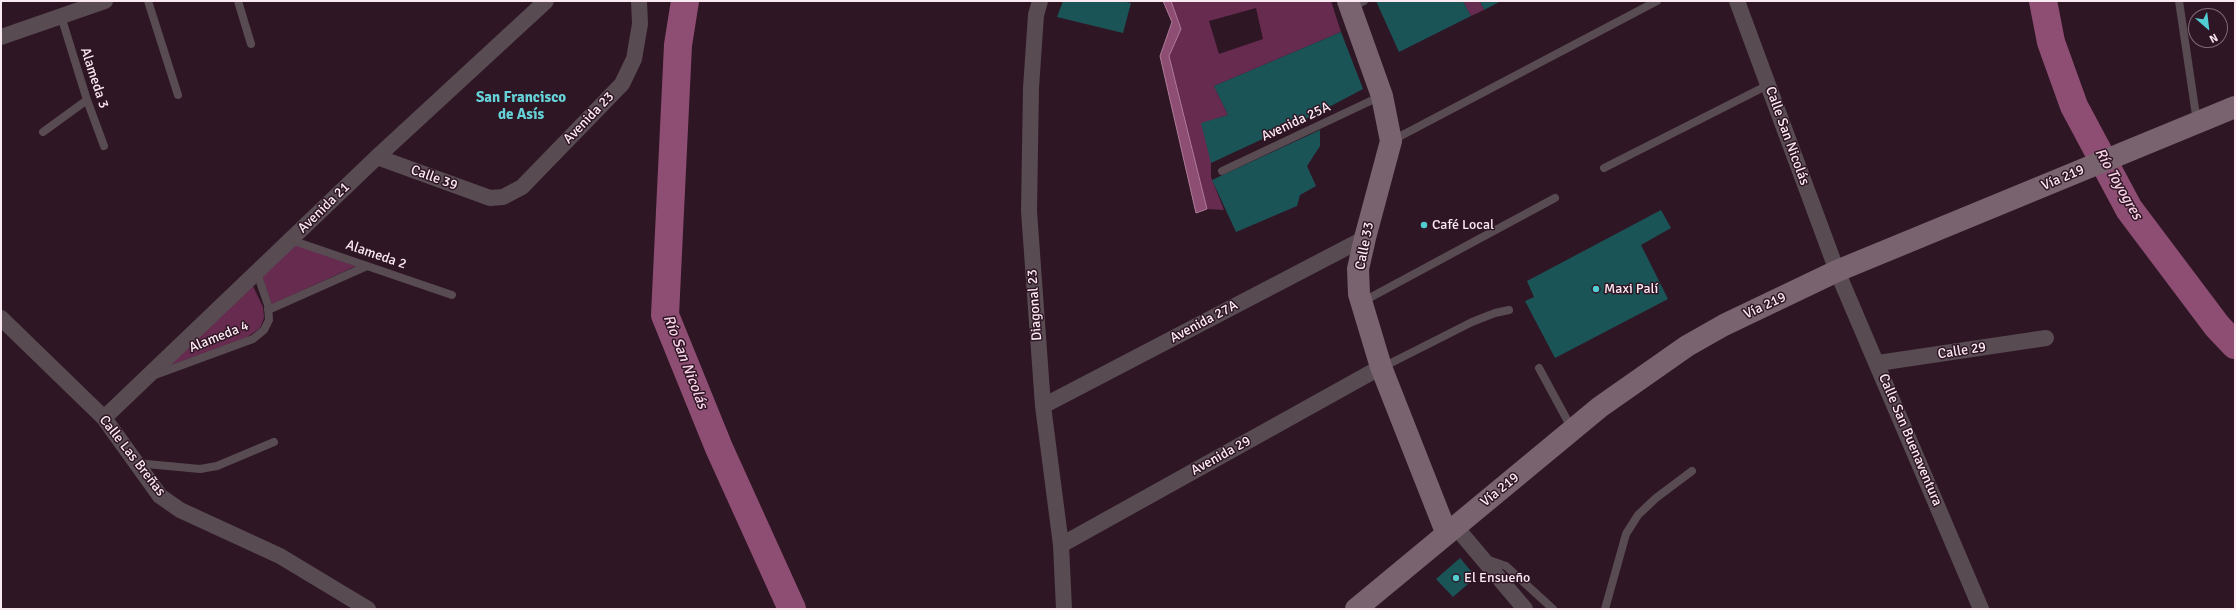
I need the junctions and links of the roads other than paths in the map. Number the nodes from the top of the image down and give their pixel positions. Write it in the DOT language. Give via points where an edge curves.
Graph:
graph roads {
  1 [pos="105,1"];
  2 [pos="148,1"];
  3 [pos="238,1"];
  4 [pos="546,1"];
  5 [pos="1040,1"];
  6 [pos="1657,1"];
  7 [pos="1737,1"];
  8 [pos="2179,1"];
  9 [pos="640,3"];
  10 [pos="1354,3"];
  11 [pos="61,16"];
  12 [pos="1,37"];
  13 [pos="250,44"];
  14 [pos="1768,85"];
  15 [pos="178,95"];
  16 [pos="1382,96"];
  17 [pos="87,100"];
  18 [pos="2235,107"];
  19 [pos="2197,123"];
  20 [pos="43,132"];
  21 [pos="1391,141"];
  22 [pos="104,146"];
  23 [pos="377,157"];
  24 [pos="1604,168"];
  25 [pos="1222,171"];
  26 [pos="490,198"];
  27 [pos="1555,198"];
  28 [pos="1364,238"];
  29 [pos="291,240"];
  30 [pos="368,266"];
  31 [pos="1838,271"];
  32 [pos="257,273"];
  33 [pos="452,295"];
  34 [pos="1362,302"];
  35 [pos="268,310"];
  36 [pos="1509,310"];
  37 [pos="1,318"];
  38 [pos="2046,338"];
  39 [pos="1878,363"];
  40 [pos="1381,367"];
  41 [pos="1539,368"];
  42 [pos="148,378"];
  43 [pos="1042,406"];
  44 [pos="104,418"];
  45 [pos="1572,430"];
  46 [pos="274,442"];
  47 [pos="136,462"];
  48 [pos="1692,471"];
  49 [pos="1451,529"];
  50 [pos="1061,545"];
  51 [pos="1485,559"];
  52 [pos="368,609"];
  53 [pos="1064,609"];
  54 [pos="1356,609"];
  55 [pos="1525,609"];
  56 [pos="1553,609"];
  57 [pos="1605,609"];
  58 [pos="1981,609"];
  1 -- 11 [label="street"];
  2 -- 15 [label="lane"];
  3 -- 13 [label="lane"];
  4 -- 23 [label="street, Avenida 21"];
  5 -- 43 [label="street, Diagonal 23" via="1036,15 1031,88 1029,211"];
  6 -- 21 [label="lane"];
  7 -- 14 [label="street, Calle San Nicolás"];
  8 -- 19 [label="lane"];
  9 -- 26 [label="street, Avenida 23" via="640,24 634,59 622,84 522,187 503,197"];
  10 -- 16 [label="main road, Calle 33"];
  11 -- 12 [label="street"];
  11 -- 17 [label="lane, Alameda 3"];
  14 -- 24 [label="lane"];
  14 -- 31 [label="street, Calle San Nicolás"];
  16 -- 21 [label="main road, Calle 33"];
  16 -- 25 [label="lane, Avenida 25A"];
  17 -- 20 [label="lane"];
  17 -- 22 [label="lane, Alameda 3"];
  18 -- 19 [label="main road, Vía 219"];
  19 -- 31 [label="main road, Vía 219"];
  21 -- 28 [label="main road, Calle 33"];
  23 -- 26 [label="street, Calle 39"];
  23 -- 29 [label="street, Avenida 21"];
  27 -- 34 [label="lane"];
  28 -- 34 [label="main road, Calle 33" via="1358,269"];
  28 -- 43 [label="street, Avenida 27A"];
  29 -- 30 [label="lane, Alameda 2"];
  29 -- 32 [label="street, Avenida 21"];
  30 -- 33 [label="lane, Alameda 2"];
  30 -- 35 [label="lane"];
  31 -- 39 [label="street, Calle San Buenaventura"];
  31 -- 45 [label="main road, Vía 219" via="1724,325 1687,346"];
  32 -- 35 [label="lane, Alameda 4"];
  32 -- 42 [label="street, Avenida 21"];
  34 -- 40 [label="main road, Calle 33"];
  35 -- 42 [label="lane, Alameda 4" via="269,320 264,330 253,339"];
  36 -- 40 [label="lane" via="1472,322"];
  37 -- 44 [label="street, Calle Las Breñas"];
  38 -- 39 [label="street, Calle 29"];
  39 -- 58 [label="street, Calle San Buenaventura"];
  40 -- 49 [label="main road, Calle 33"];
  40 -- 50 [label="street, Avenida 29"];
  41 -- 45 [label="lane"];
  42 -- 44 [label="street, Avenida 21"];
  43 -- 50 [label="street, Diagonal 23"];
  44 -- 47 [label="street, Calle Las Breñas"];
  45 -- 49 [label="main road, Vía 219"];
  46 -- 47 [label="lane" via="217,466 200,469"];
  47 -- 52 [label="street, Calle Las Breñas" via="160,496 180,510 280,556"];
  48 -- 57 [label="lane" via="1638,515 1626,534"];
  49 -- 51 [label="street"];
  49 -- 54 [label="main road, Vía 219"];
  50 -- 53 [label="street, Diagonal 23"];
  51 -- 55 [label="street"];
  51 -- 56 [label="lane" via="1506,566"];
}
